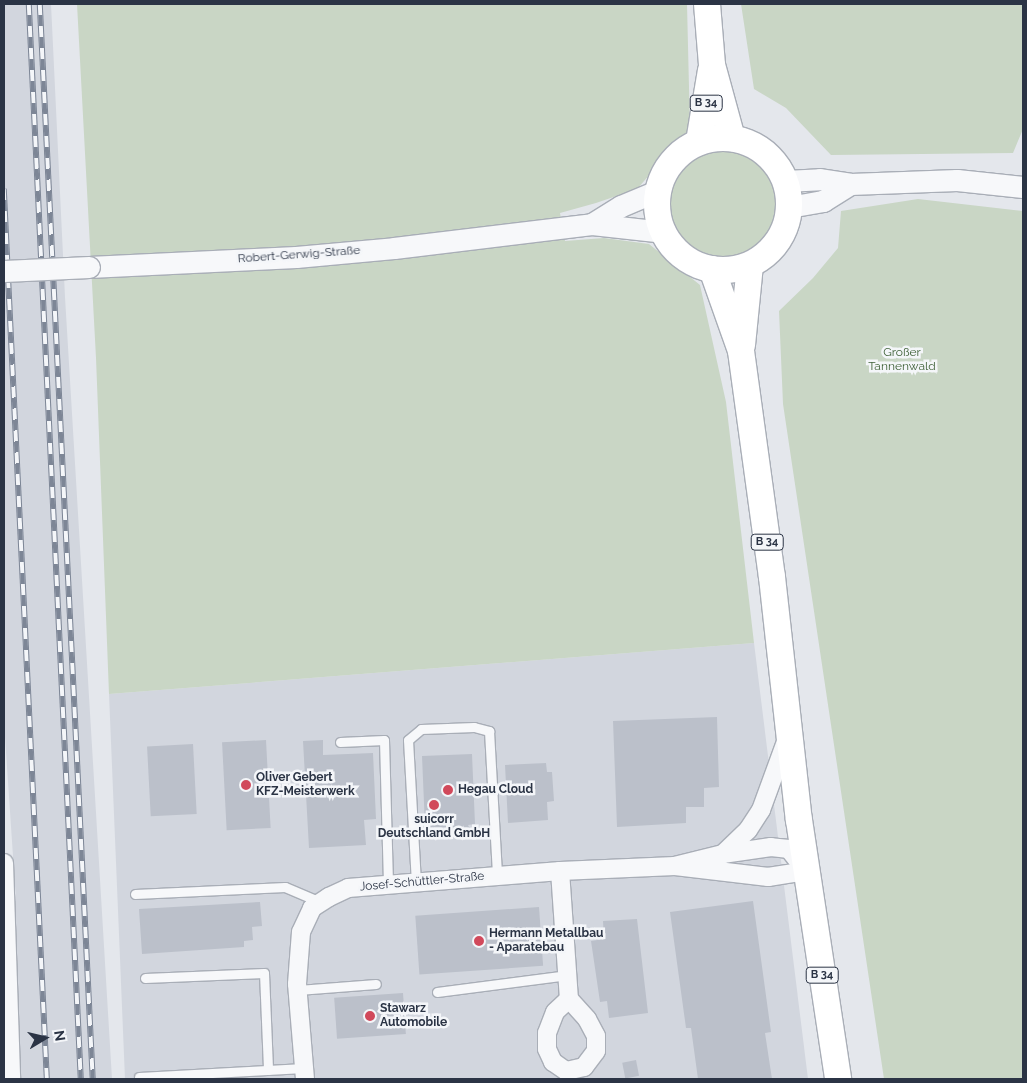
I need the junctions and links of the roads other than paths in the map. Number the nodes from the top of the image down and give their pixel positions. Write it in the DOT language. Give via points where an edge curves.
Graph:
graph roads {
  1 [pos="707,4"];
  2 [pos="712,65"];
  3 [pos="732,138"];
  4 [pos="699,142"];
  5 [pos="1023,187"];
  6 [pos="659,190"];
  7 [pos="787,194"];
  8 [pos="592,224"];
  9 [pos="663,232"];
  10 [pos="750,265"];
  11 [pos="712,269"];
  12 [pos="4,271"];
  13 [pos="741,350"];
  14 [pos="789,733"];
  15 [pos="340,742"];
  16 [pos="723,854"];
  17 [pos="4,863"];
  18 [pos="676,866"];
  19 [pos="560,871"];
  20 [pos="806,871"];
  21 [pos="497,876"];
  22 [pos="416,883"];
  23 [pos="388,885"];
  24 [pos="4,886"];
  25 [pos="135,894"];
  26 [pos="321,902"];
  27 [pos="568,975"];
  28 [pos="145,978"];
  29 [pos="376,984"];
  30 [pos="298,990"];
  31 [pos="437,992"];
  32 [pos="569,999"];
  33 [pos="268,1070"];
  34 [pos="305,1073"];
  35 [pos="249,1075"];
  36 [pos="140,1077"];
  37 [pos="11,1079"];
  38 [pos="838,1079"];
  1 -- 2 [label="main road, B 34"];
  2 -- 3 [label="main road, B 34"];
  2 -- 4 [label="main road, B 34"];
  3 -- 4 [label="main road"];
  3 -- 7 [label="main road" via="759,148 779,168"];
  4 -- 6 [label="main road" via="680,153 667,170"];
  5 -- 7 [label="street" via="957,180 850,184 822,200"];
  6 -- 8 [label="street, Robert-Gerwig-Straße" via="621,206"];
  6 -- 9 [label="main road" via="657,211"];
  7 -- 10 [label="main road" via="786,225 778,242"];
  8 -- 9 [label="street, Robert-Gerwig-Straße"];
  8 -- 12 [label="street, Robert-Gerwig-Straße, bridge" via="296,257"];
  9 -- 11 [label="main road" via="681,254"];
  10 -- 11 [label="main road" via="731,270"];
  10 -- 13 [label="main road, B 34"];
  11 -- 13 [label="main road, B 34"];
  13 -- 14 [label="main road, B 34" via="772,577"];
  14 -- 16 [label="street, Josef-Schüttler-Straße" via="761,810 748,830"];
  14 -- 20 [label="main road, B 34"];
  15 -- 23 [label="lane" via="384,740"];
  16 -- 18 [label="street, Josef-Schüttler-Straße"];
  16 -- 20 [label="street, Josef-Schüttler-Straße" via="771,847 789,849"];
  17 -- 24 [label="street"];
  18 -- 19 [label="street, Josef-Schüttler-Straße"];
  18 -- 20 [label="street, Josef-Schüttler-Straße" via="768,877"];
  19 -- 21 [label="street, Josef-Schüttler-Straße"];
  19 -- 27 [label="street"];
  20 -- 38 [label="main road, B 34"];
  21 -- 22 [label="street, Josef-Schüttler-Straße"];
  21 -- 22 [label="lane" via="489,731 474,727 421,729 408,740"];
  22 -- 23 [label="street, Josef-Schüttler-Straße"];
  23 -- 26 [label="street, Josef-Schüttler-Straße" via="348,888"];
  24 -- 37 [label="street"];
  25 -- 26 [label="lane" via="285,887"];
  26 -- 30 [label="street, Josef-Schüttler-Straße" via="312,908 301,932"];
  27 -- 31 [label="lane"];
  27 -- 32 [label="street"];
  28 -- 33 [label="lane" via="264,973"];
  29 -- 30 [label="lane"];
  30 -- 34 [label="street, Josef-Schüttler-Straße"];
  33 -- 34 [label="lane"];
  33 -- 35 [label="lane"];
  35 -- 36 [label="lane"];
}
